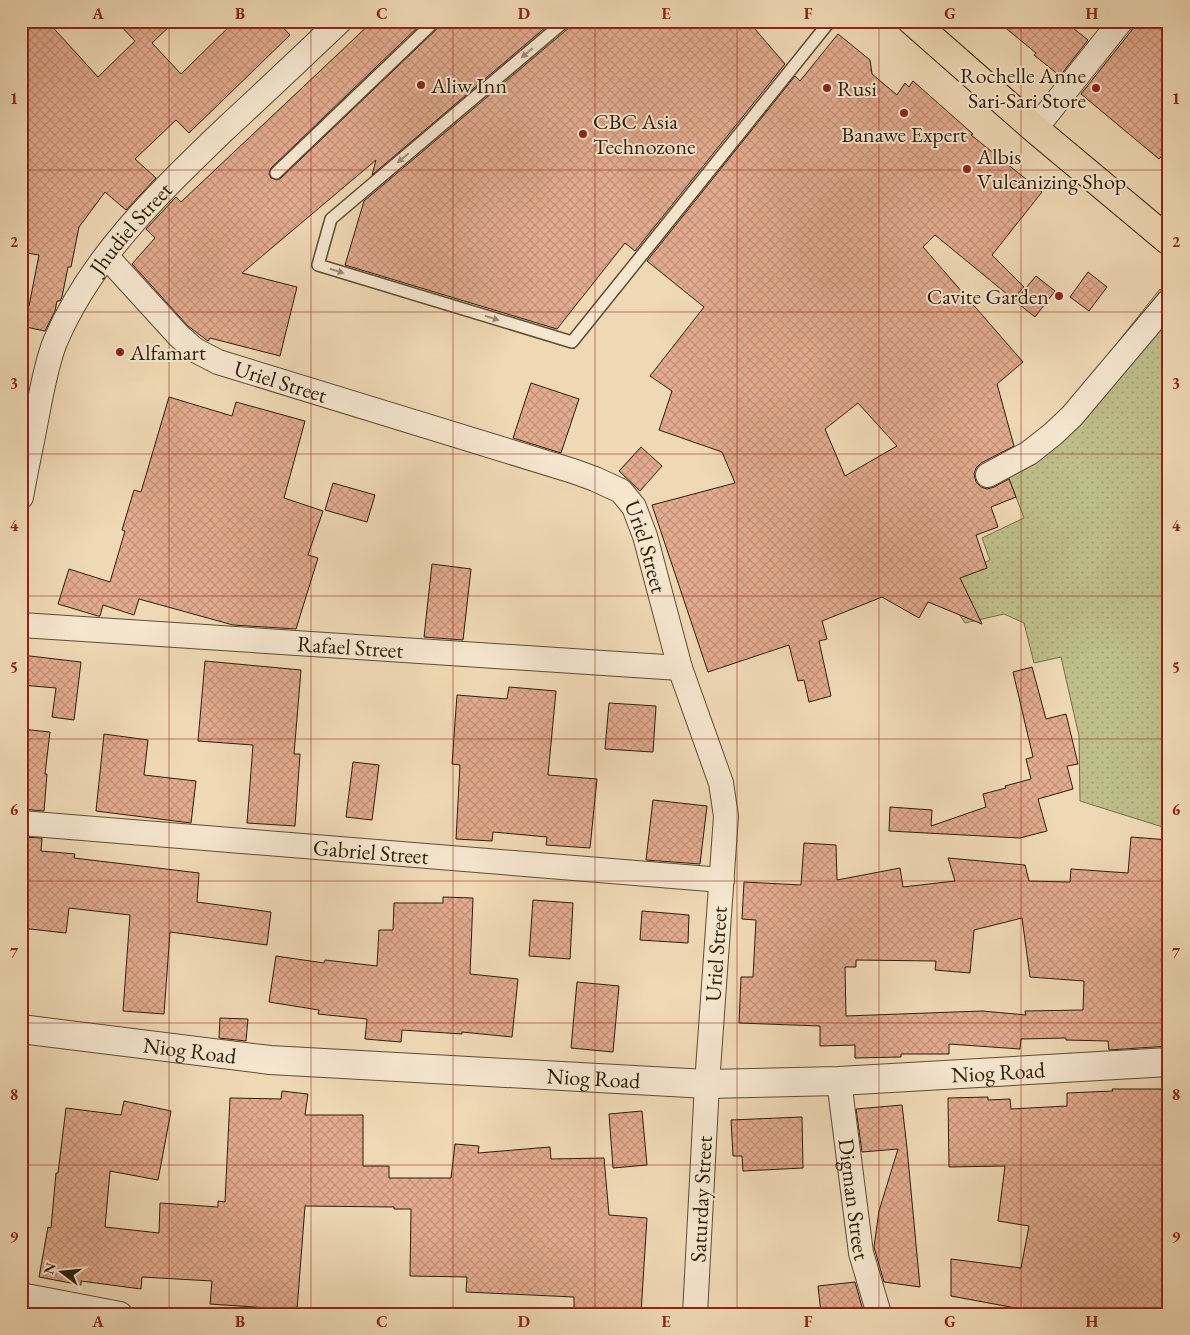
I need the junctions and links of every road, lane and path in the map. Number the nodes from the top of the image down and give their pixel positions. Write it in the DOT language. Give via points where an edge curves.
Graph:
graph roads {
  1 [pos="340,21"];
  2 [pos="435,21"];
  3 [pos="564,21"];
  4 [pos="830,21"];
  5 [pos="1121,21"];
  6 [pos="915,22"];
  7 [pos="1035,129"];
  8 [pos="276,173"];
  9 [pos="1169,241"];
  10 [pos="106,256"];
  11 [pos="1169,301"];
  12 [pos="988,475"];
  13 [pos="21,497"];
  14 [pos="21,625"];
  15 [pos="680,668"];
  16 [pos="21,823"];
  17 [pos="722,880"];
  18 [pos="21,1029"];
  19 [pos="1169,1062"];
  20 [pos="839,1082"];
  21 [pos="707,1084"];
  22 [pos="21,1295"];
  23 [pos="120,1314"];
  24 [pos="695,1314"];
  25 [pos="880,1314"];
  1 -- 10 [label="street, Jhudiel Street" via="144,210"];
  2 -- 8 [label="lane"];
  3 -- 4 [label="lane, one-way" via="331,220 318,265 572,342"];
  5 -- 7 [label="street"];
  6 -- 7 [label="highway"];
  7 -- 9 [label="highway"];
  10 -- 13 [label="street, Jhudiel Street" via="86,282 55,343 44,376"];
  10 -- 15 [label="street, Uriel Street" via="179,336 195,350 218,362 573,471 621,491 634,507 645,536"];
  11 -- 12 [label="street" via="1072,416 1028,453"];
  14 -- 15 [label="street, Rafael Street"];
  15 -- 17 [label="street, Uriel Street" via="721,783 726,816"];
  16 -- 17 [label="street, Gabriel Street"];
  17 -- 21 [label="street, Uriel Street"];
  18 -- 21 [label="street, Niog Road" via="270,1060"];
  19 -- 20 [label="street, Niog Road"];
  20 -- 21 [label="street, Niog Road"];
  20 -- 25 [label="street, Digman Street" via="861,1253"];
  21 -- 24 [label="street, Saturday Street"];
  22 -- 23 [label="street"];
}
